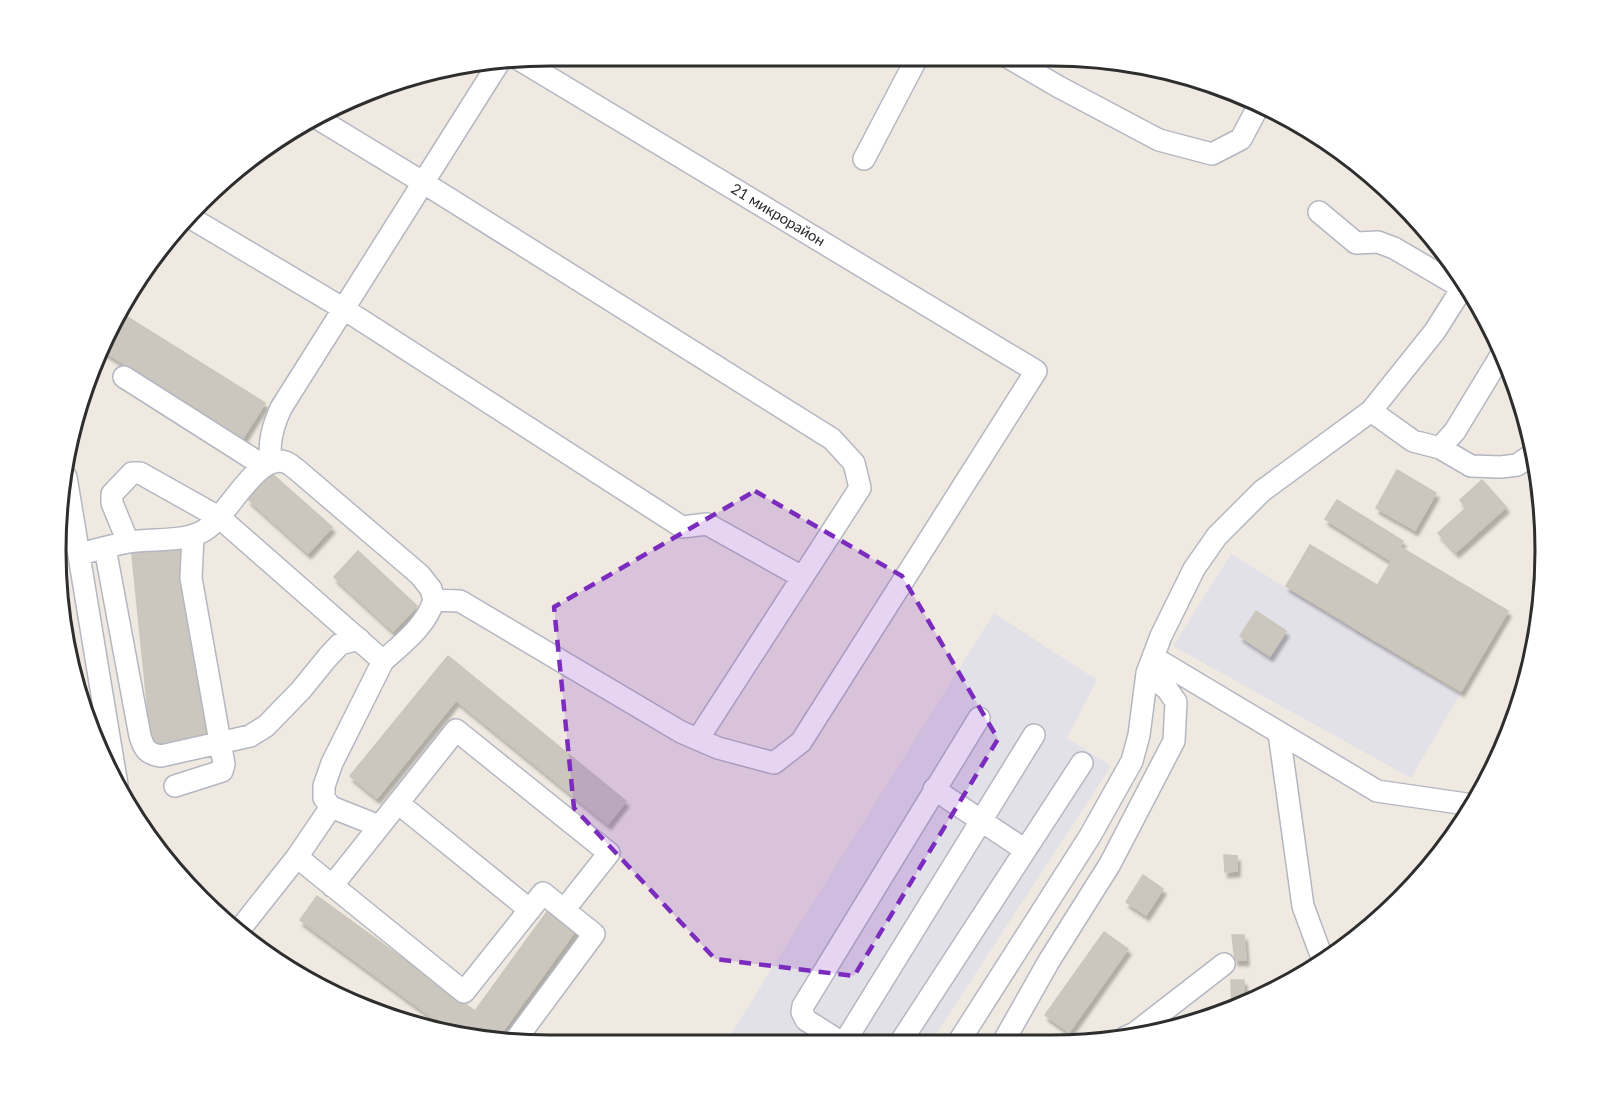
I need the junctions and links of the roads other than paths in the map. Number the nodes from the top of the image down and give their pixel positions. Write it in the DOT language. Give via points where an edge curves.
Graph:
graph roads {
  1 [pos="913,66"];
  2 [pos="1022,66"];
  3 [pos="531,67"];
  4 [pos="495,69"];
  5 [pos="1255,112"];
  6 [pos="324,122"];
  7 [pos="864,159"];
  8 [pos="424,183"];
  9 [pos="1319,212"];
  10 [pos="196,221"];
  11 [pos="1451,278"];
  12 [pos="1460,292"];
  13 [pos="344,309"];
  14 [pos="1497,362"];
  15 [pos="124,377"];
  16 [pos="1371,411"];
  17 [pos="1440,448"];
  18 [pos="1526,459"];
  19 [pos="267,464"];
  20 [pos="69,495"];
  21 [pos="220,518"];
  22 [pos="193,536"];
  23 [pos="128,542"];
  24 [pos="105,548"];
  25 [pos="80,554"];
  26 [pos="802,577"];
  27 [pos="434,600"];
  28 [pos="359,639"];
  29 [pos="383,660"];
  30 [pos="1150,665"];
  31 [pos="979,718"];
  32 [pos="1279,733"];
  33 [pos="1034,735"];
  34 [pos="698,739"];
  35 [pos="221,742"];
  36 [pos="113,757"];
  37 [pos="1082,763"];
  38 [pos="175,786"];
  39 [pos="934,789"];
  40 [pos="398,803"];
  41 [pos="1464,803"];
  42 [pos="331,807"];
  43 [pos="1105,810"];
  44 [pos="981,820"];
  45 [pos="380,825"];
  46 [pos="1129,827"];
  47 [pos="1025,850"];
  48 [pos="297,857"];
  49 [pos="332,886"];
  50 [pos="530,910"];
  51 [pos="564,910"];
  52 [pos="243,925"];
  53 [pos="1320,953"];
  54 [pos="1224,964"];
  55 [pos="1144,1026"];
  56 [pos="520,1034"];
  57 [pos="830,1035"];
  58 [pos="850,1035"];
  59 [pos="905,1035"];
  60 [pos="963,1035"];
  61 [pos="1007,1035"];
  1 -- 7 [label="street"];
  2 -- 5 [label="street" via="1159,140 1212,154 1241,139"];
  3 -- 34 [label="street, 21 микрорайон" via="1036,370 801,742 774,763"];
  4 -- 8 [label="street"];
  6 -- 8 [label="street"];
  8 -- 13 [label="street"];
  8 -- 26 [label="street" via="832,439 854,463 860,488"];
  9 -- 11 [label="street" via="1356,243 1378,242"];
  10 -- 13 [label="street"];
  12 -- 16 [label="street" via="1435,330"];
  13 -- 19 [label="street" via="281,408 273,426"];
  13 -- 26 [label="street" via="682,527 707,524"];
  14 -- 17 [label="street" via="1455,431"];
  15 -- 19 [label="street"];
  16 -- 17 [label="street" via="1413,441"];
  16 -- 30 [label="street" via="1262,491 1218,536 1194,569"];
  17 -- 18 [label="street" via="1471,466 1517,465"];
  19 -- 21 [label="street"];
  19 -- 27 [label="street" via="284,462 296,469 420,575"];
  20 -- 25 [label="street"];
  21 -- 22 [label="street"];
  21 -- 23 [label="street" via="140,473 132,473 112,494"];
  21 -- 28 [label="street"];
  22 -- 23 [label="street"];
  22 -- 35 [label="street" via="191,578"];
  23 -- 24 [label="street"];
  24 -- 25 [label="street"];
  24 -- 35 [label="street" via="144,750 160,756"];
  25 -- 36 [label="street"];
  26 -- 34 [label="street"];
  27 -- 29 [label="street" via="412,635"];
  27 -- 34 [label="street" via="460,601"];
  28 -- 29 [label="street"];
  28 -- 35 [label="street" via="340,644 266,726 250,736"];
  29 -- 42 [label="street" via="332,763 324,786 324,798"];
  30 -- 32 [label="street"];
  30 -- 43 [label="street" via="1132,761"];
  30 -- 46 [label="street" via="1176,702 1174,741"];
  31 -- 39 [label="street"];
  32 -- 41 [label="street" via="1377,791"];
  32 -- 53 [label="street" via="1303,906"];
  33 -- 44 [label="street"];
  35 -- 38 [label="street" via="222,771"];
  37 -- 47 [label="street"];
  39 -- 44 [label="street"];
  39 -- 57 [label="street" via="803,1006 806,1020"];
  40 -- 45 [label="street"];
  40 -- 50 [label="street"];
  40 -- 51 [label="street" via="456,730 609,853"];
  42 -- 45 [label="street"];
  42 -- 48 [label="street"];
  43 -- 46 [label="street"];
  43 -- 60 [label="street"];
  44 -- 47 [label="street"];
  44 -- 58 [label="street"];
  45 -- 49 [label="street"];
  46 -- 61 [label="street"];
  47 -- 59 [label="street"];
  48 -- 49 [label="street"];
  48 -- 52 [label="street"];
  49 -- 50 [label="street" via="464,992"];
  50 -- 51 [label="street" via="543,893"];
  51 -- 56 [label="street" via="594,934"];
  54 -- 55 [label="street"];
}
